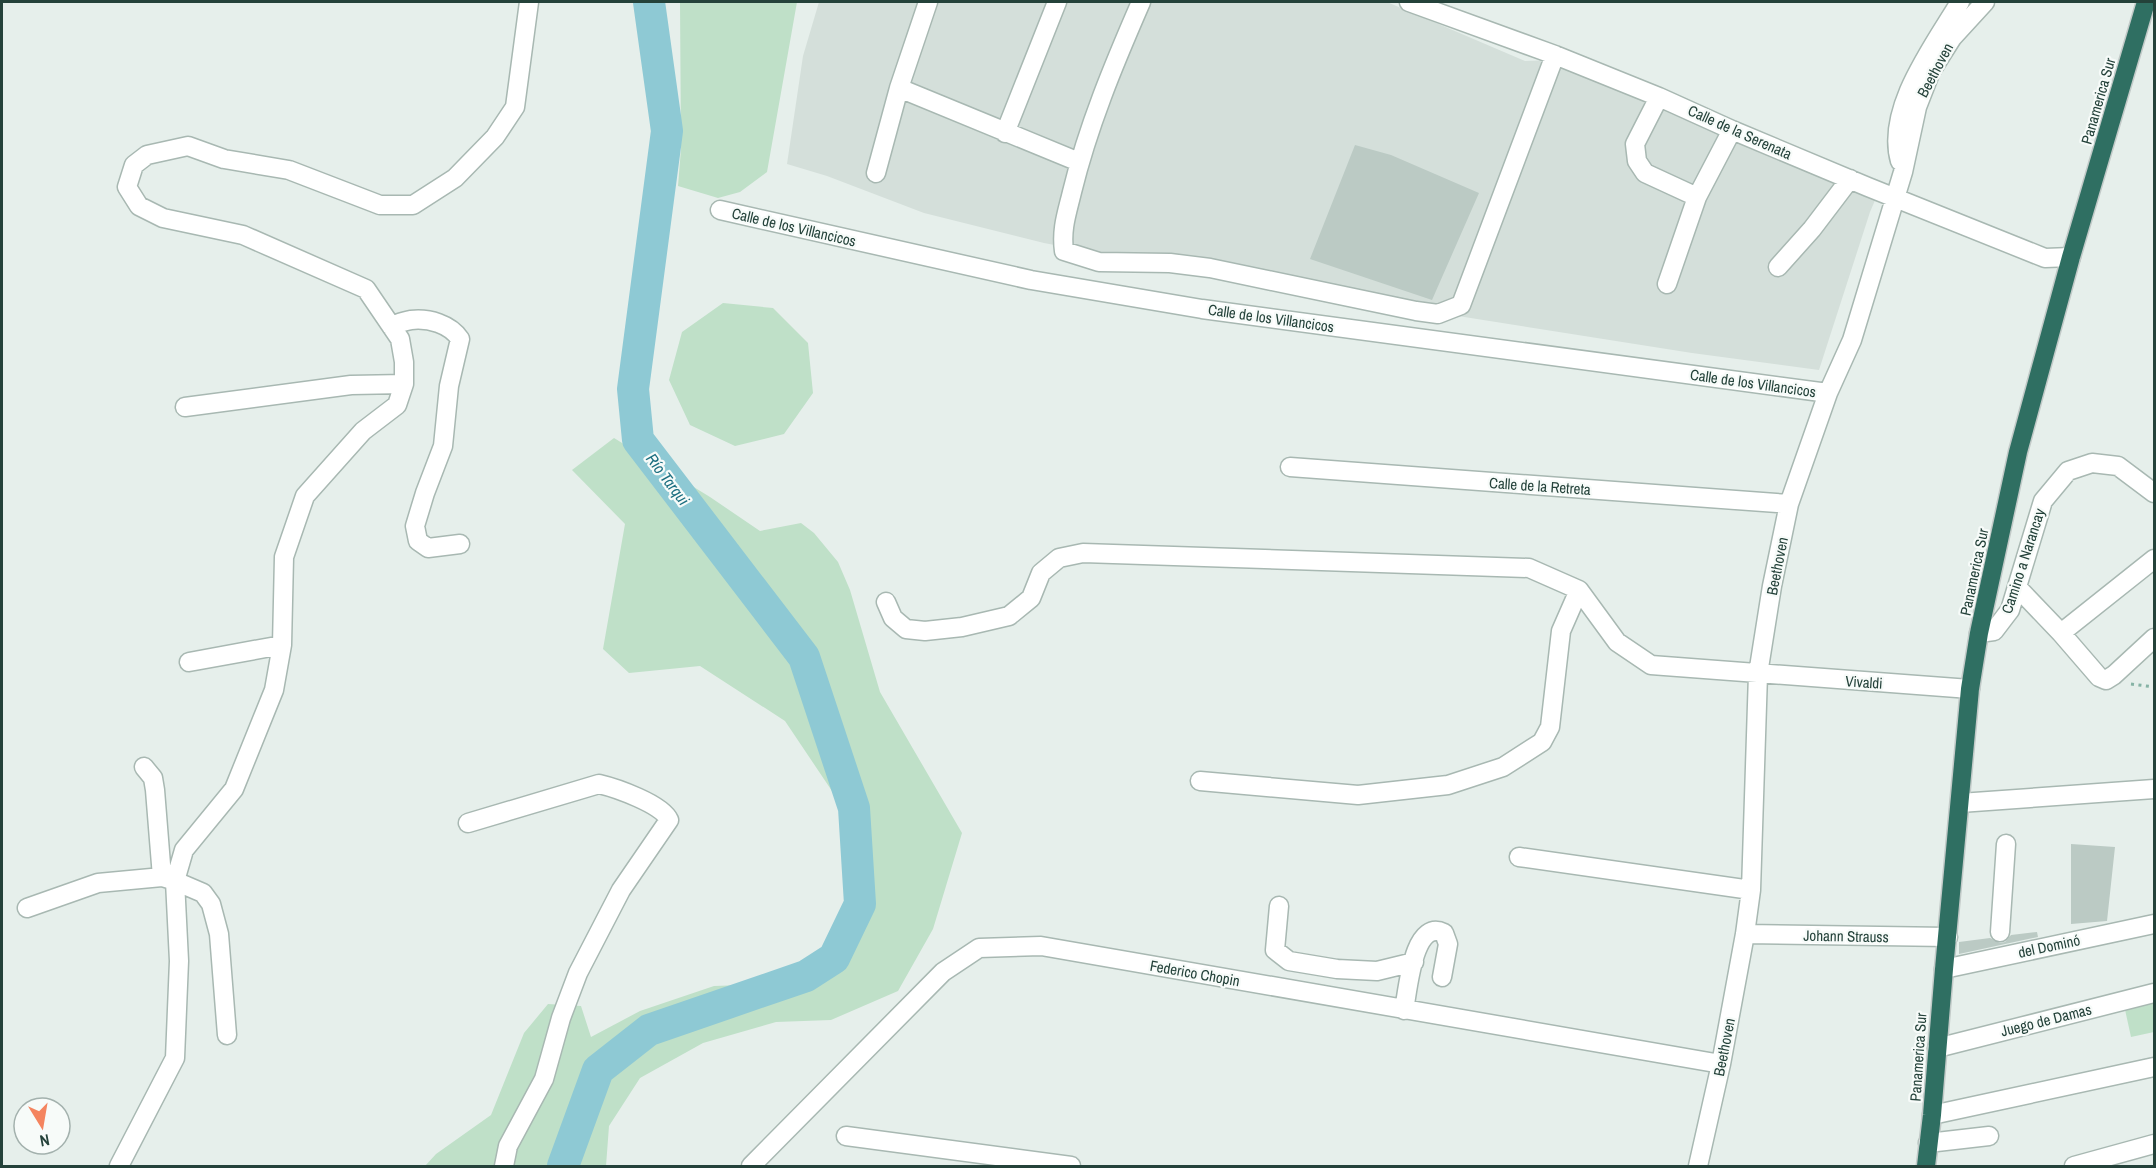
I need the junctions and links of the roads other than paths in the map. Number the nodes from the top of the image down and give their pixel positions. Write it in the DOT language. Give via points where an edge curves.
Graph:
graph roads {
  1 [pos="529,2"];
  2 [pos="928,2"];
  3 [pos="1057,2"];
  4 [pos="1141,2"];
  5 [pos="1409,2"];
  6 [pos="1960,2"];
  7 [pos="1985,2"];
  8 [pos="2146,2"];
  9 [pos="1555,55"];
  10 [pos="899,88"];
  11 [pos="1659,96"];
  12 [pos="1732,130"];
  13 [pos="1005,133"];
  14 [pos="1079,162"];
  15 [pos="1903,172"];
  16 [pos="876,173"];
  17 [pos="1850,179"];
  18 [pos="1697,197"];
  19 [pos="1894,197"];
  20 [pos="720,210"];
  21 [pos="2071,257"];
  22 [pos="1778,267"];
  23 [pos="1667,284"];
  24 [pos="392,326"];
  25 [pos="404,384"];
  26 [pos="1828,393"];
  27 [pos="185,407"];
  28 [pos="1290,467"];
  29 [pos="2154,493"];
  30 [pos="1789,504"];
  31 [pos="460,544"];
  32 [pos="2154,559"];
  33 [pos="2017,587"];
  34 [pos="1579,590"];
  35 [pos="886,602"];
  36 [pos="1979,633"];
  37 [pos="2061,633"];
  38 [pos="2154,638"];
  39 [pos="282,645"];
  40 [pos="189,662"];
  41 [pos="1758,674"];
  42 [pos="1970,689"];
  43 [pos="144,767"];
  44 [pos="1200,781"];
  45 [pos="2154,789"];
  46 [pos="1960,803"];
  47 [pos="468,823"];
  48 [pos="2006,844"];
  49 [pos="1519,857"];
  50 [pos="168,879"];
  51 [pos="1751,890"];
  52 [pos="1279,906"];
  53 [pos="27,908"];
  54 [pos="2154,924"];
  55 [pos="2000,932"];
  56 [pos="1745,934"];
  57 [pos="1948,937"];
  58 [pos="1414,962"];
  59 [pos="1944,969"];
  60 [pos="1442,977"];
  61 [pos="2154,993"];
  62 [pos="1404,1010"];
  63 [pos="227,1035"];
  64 [pos="1937,1048"];
  65 [pos="1721,1064"];
  66 [pos="2154,1067"];
  67 [pos="1932,1115"];
  68 [pos="846,1136"];
  69 [pos="1989,1136"];
  70 [pos="1928,1143"];
  71 [pos="2154,1144"];
  72 [pos="119,1167"];
  73 [pos="504,1167"];
  74 [pos="751,1167"];
  75 [pos="1071,1167"];
  76 [pos="1698,1167"];
  77 [pos="1926,1167"];
  78 [pos="2074,1167"];
  1 -- 24 [label="street" via="515,107 495,137 455,178 413,205 380,205 290,170 224,159 188,146 147,154 134,165 127,187 139,207 163,218 243,235 366,289"];
  2 -- 10 [label="street"];
  3 -- 13 [label="street"];
  4 -- 14 [label="street" via="1096,108"];
  5 -- 9 [label="street, Calle de la Serenata"];
  6 -- 15 [label="street" via="1909,89 1897,129"];
  7 -- 15 [label="street, Beethoven" via="1952,38 1931,71 1917,107"];
  8 -- 21 [label="highway, Panamerica Sur"];
  9 -- 11 [label="street, Calle de la Serenata"];
  9 -- 14 [label="street" via="1461,305 1438,314 1210,268 1099,261 1064,251 1062,234"];
  10 -- 13 [label="street"];
  10 -- 16 [label="street"];
  11 -- 12 [label="street, Calle de la Serenata"];
  11 -- 18 [label="street" via="1635,144 1637,161 1645,174"];
  12 -- 17 [label="street, Calle de la Serenata"];
  12 -- 18 [label="street"];
  13 -- 14 [label="street"];
  15 -- 19 [label="street, Beethoven"];
  17 -- 19 [label="street, Calle de la Serenata"];
  17 -- 22 [label="street"];
  18 -- 23 [label="street"];
  19 -- 21 [label="street, Calle de la Serenata" via="2045,258"];
  19 -- 26 [label="street, Beethoven" via="1852,340"];
  20 -- 26 [label="street, Calle de los Villancicos" via="1031,280 1190,307"];
  21 -- 36 [label="highway, Panamerica Sur" via="2018,452"];
  24 -- 25 [label="street" via="400,339"];
  24 -- 31 [label="street" via="411,320 436,322 454,330 460,339 449,386 443,446 415,526 418,541 428,548"];
  25 -- 27 [label="street" via="351,385"];
  25 -- 39 [label="street" via="397,405 363,431 305,496 284,556"];
  26 -- 30 [label="street, Beethoven"];
  28 -- 30 [label="street, Calle de la Retreta"];
  29 -- 33 [label="street, Camino a Narancay" via="2118,466 2092,463 2068,471 2043,501"];
  30 -- 41 [label="street, Beethoven"];
  32 -- 37 [label="street"];
  33 -- 36 [label="street, Camino a Narancay" via="2001,624 1994,631"];
  33 -- 37 [label="street"];
  34 -- 35 [label="street" via="1529,568 1083,554 1059,558 1041,573 1030,598 1009,616 962,627 906,629 893,618"];
  34 -- 41 [label="street, Vivaldi" via="1617,642 1651,665"];
  34 -- 44 [label="street" via="1561,631 1550,727 1542,742 1503,766 1448,785 1358,795"];
  36 -- 42 [label="highway, Panamerica Sur"];
  37 -- 38 [label="street" via="2106,680"];
  39 -- 40 [label="street"];
  39 -- 50 [label="street" via="274,690 234,789 184,850"];
  41 -- 42 [label="street, Vivaldi"];
  41 -- 51 [label="street, Beethoven"];
  42 -- 46 [label="highway, Panamerica Sur"];
  43 -- 50 [label="street" via="153,778"];
  45 -- 46 [label="street"];
  46 -- 57 [label="highway, Panamerica Sur"];
  47 -- 73 [label="street" via="599,784 659,809 669,820 621,890 578,973 544,1079 508,1146"];
  48 -- 55 [label="street"];
  49 -- 51 [label="street"];
  50 -- 53 [label="street" via="98,883"];
  50 -- 63 [label="street" via="203,893 211,904 219,934"];
  50 -- 72 [label="street" via="179,962 175,1058"];
  51 -- 56 [label="street, Beethoven"];
  52 -- 58 [label="street" via="1275,950 1289,961 1377,971"];
  54 -- 59 [label="street, del Dominó"];
  56 -- 57 [label="street, Johann Strauss"];
  56 -- 65 [label="street, Beethoven"];
  57 -- 59 [label="highway, Panamerica Sur"];
  58 -- 60 [label="street" via="1419,942 1428,932 1444,933 1448,944"];
  58 -- 62 [label="street"];
  59 -- 64 [label="highway, Panamerica Sur"];
  61 -- 64 [label="street, Juego de Damas"];
  62 -- 65 [label="street, Federico Chopin"];
  62 -- 74 [label="street, Federico Chopin" via="1041,946 979,948 943,972"];
  64 -- 67 [label="highway, Panamerica Sur"];
  65 -- 76 [label="street, Beethoven"];
  66 -- 67 [label="street"];
  67 -- 70 [label="highway, Panamerica Sur"];
  68 -- 75 [label="street"];
  69 -- 70 [label="street"];
  70 -- 77 [label="highway, Panamerica Sur"];
  71 -- 78 [label="street"];
}
